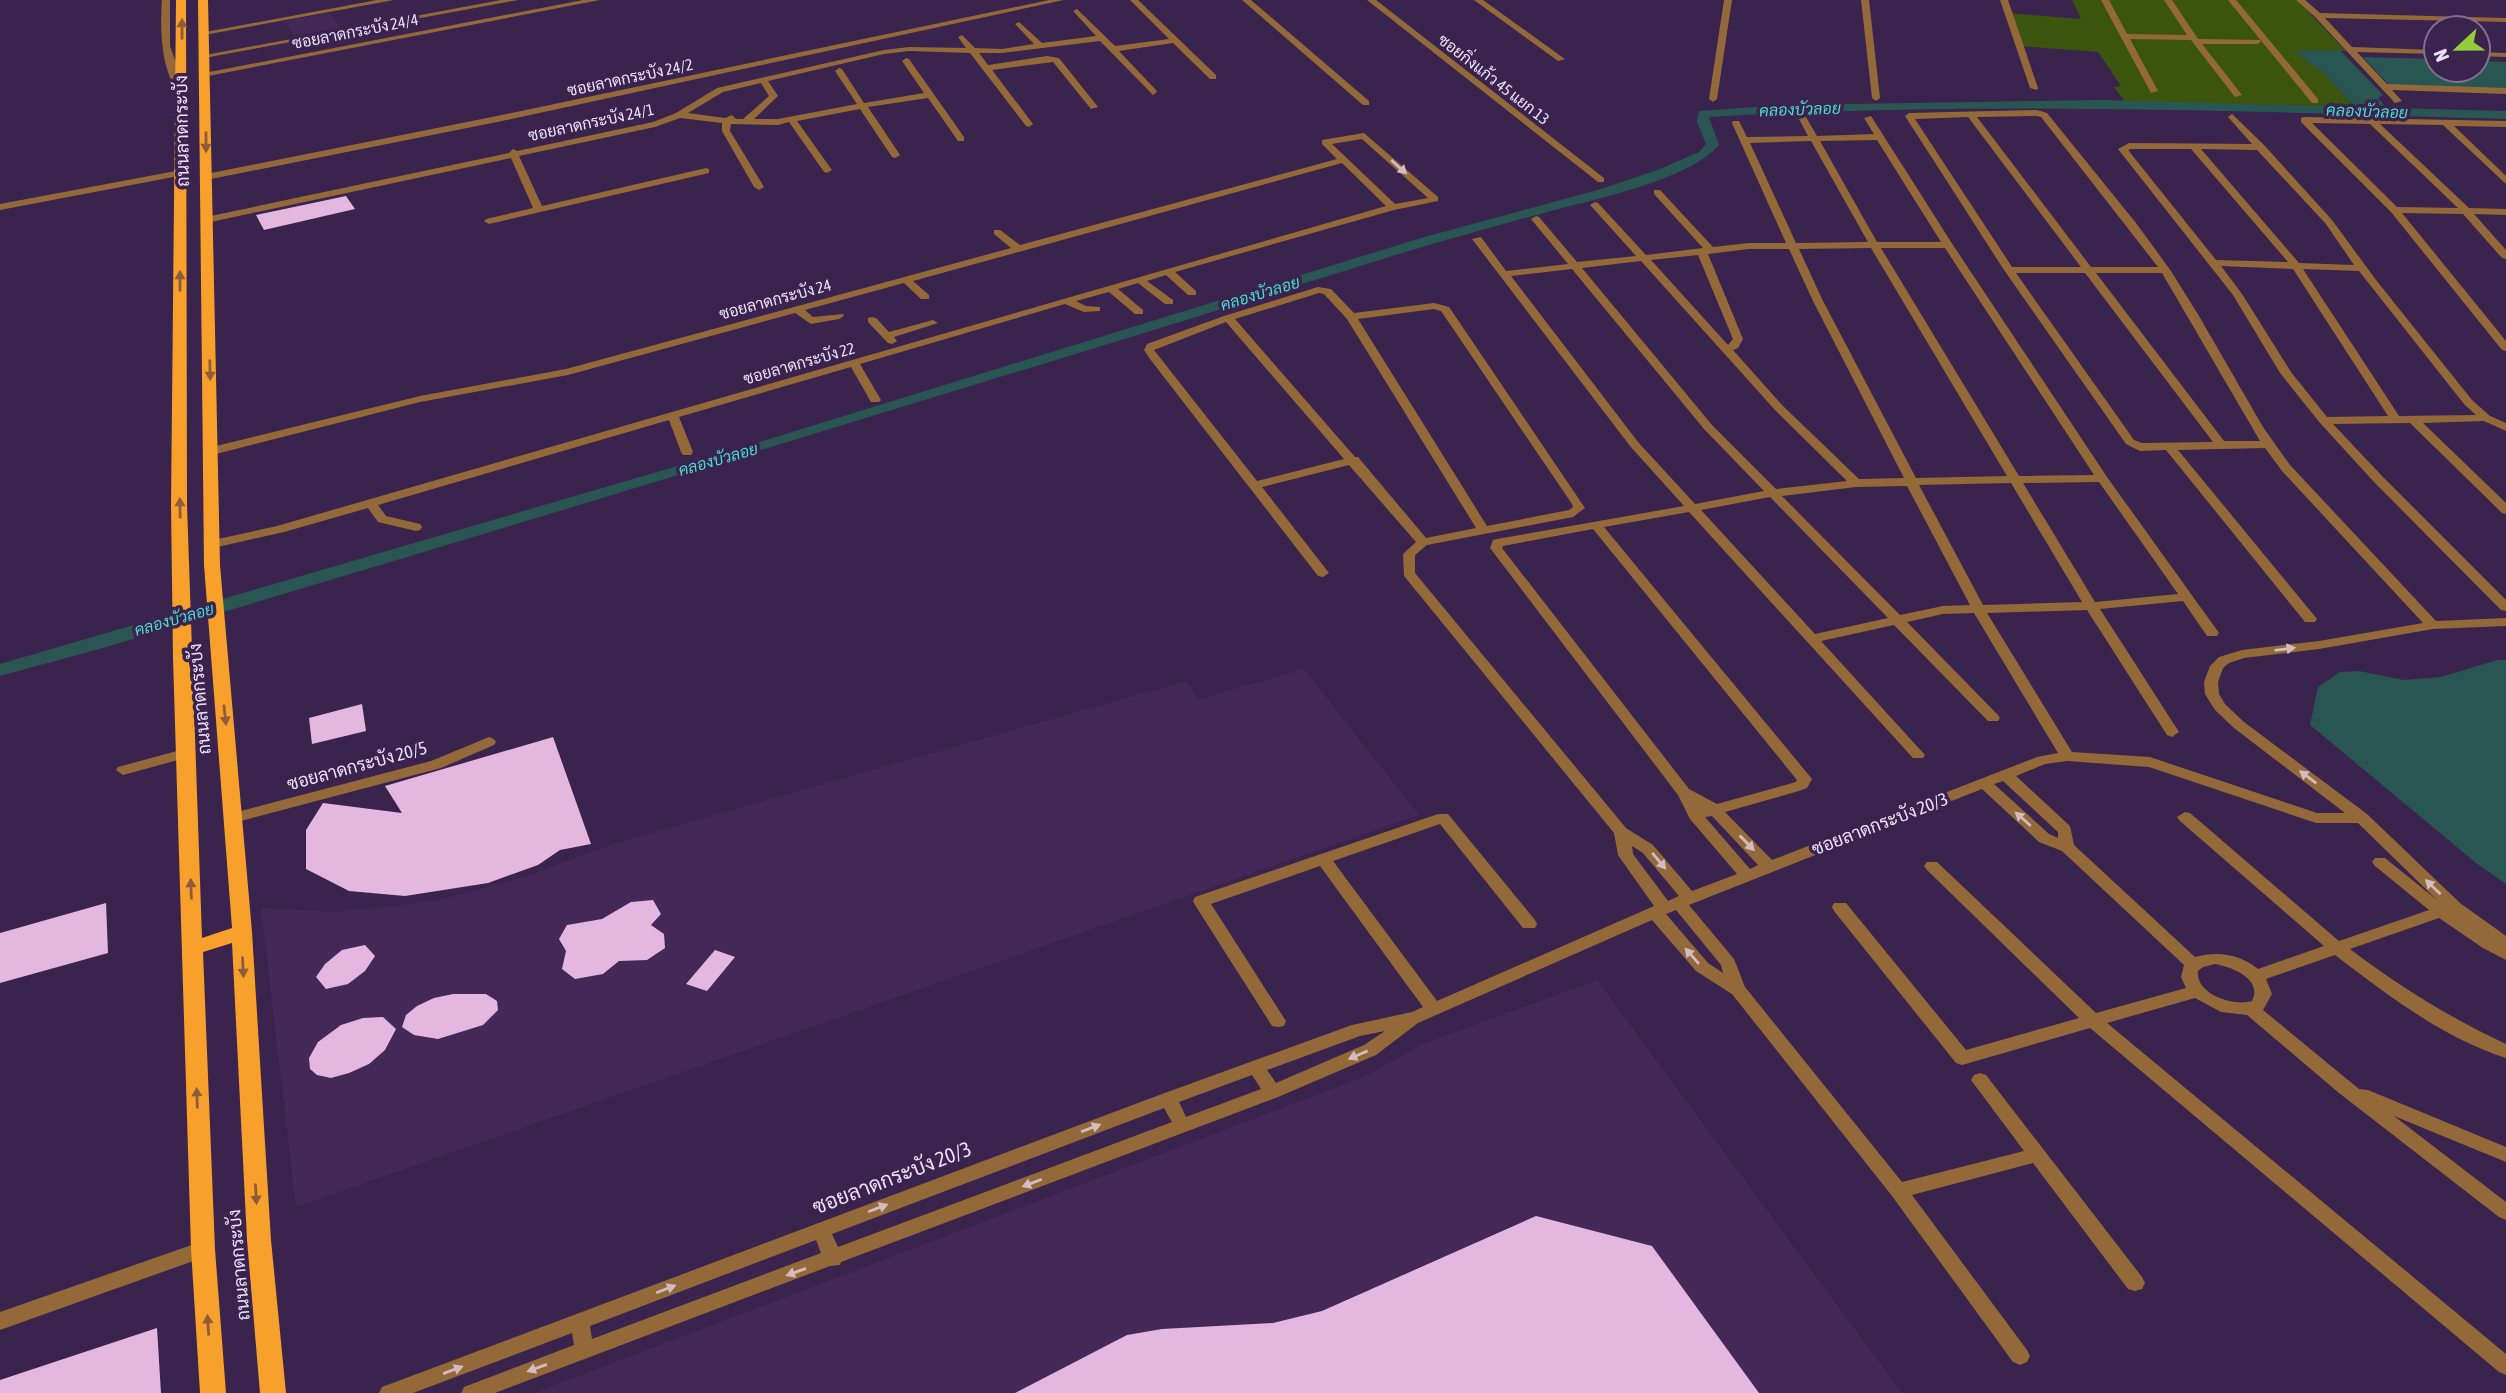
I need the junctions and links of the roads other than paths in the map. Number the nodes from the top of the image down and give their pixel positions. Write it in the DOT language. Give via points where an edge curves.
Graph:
graph roads {
  1 [pos="166,0"];
  2 [pos="181,0"];
  3 [pos="203,0"];
  4 [pos="390,0"];
  5 [pos="513,0"];
  6 [pos="596,0"];
  7 [pos="1060,0"];
  8 [pos="1134,0"];
  9 [pos="1246,0"];
  10 [pos="1371,0"];
  11 [pos="1478,0"];
  12 [pos="1728,0"];
  13 [pos="1865,0"];
  14 [pos="2004,0"];
  15 [pos="2105,0"];
  16 [pos="2168,0"];
  17 [pos="2232,0"];
  18 [pos="2300,0"];
  19 [pos="1077,11"];
  20 [pos="2318,15"];
  21 [pos="2506,20"];
  22 [pos="1019,24"];
  23 [pos="204,33"];
  24 [pos="2124,36"];
  25 [pos="961,37"];
  26 [pos="1102,38"];
  27 [pos="2194,39"];
  28 [pos="1177,40"];
  29 [pos="2257,42"];
  30 [pos="1041,47"];
  31 [pos="1113,50"];
  32 [pos="2351,50"];
  33 [pos="973,52"];
  34 [pos="2422,52"];
  35 [pos="204,56"];
  36 [pos="1561,59"];
  37 [pos="906,61"];
  38 [pos="986,68"];
  39 [pos="839,71"];
  40 [pos="203,74"];
  41 [pos="1213,77"];
  42 [pos="762,79"];
  43 [pos="2386,87"];
  44 [pos="2034,88"];
  45 [pos="182,90"];
  46 [pos="2506,90"];
  47 [pos="2154,91"];
  48 [pos="1153,92"];
  49 [pos="930,94"];
  50 [pos="2238,95"];
  51 [pos="1875,98"];
  52 [pos="1713,99"];
  53 [pos="2398,101"];
  54 [pos="2315,102"];
  55 [pos="1366,103"];
  56 [pos="205,104"];
  57 [pos="862,105"];
  58 [pos="1094,107"];
  59 [pos="182,108"];
  60 [pos="683,112"];
  61 [pos="1970,114"];
  62 [pos="2232,117"];
  63 [pos="1868,118"];
  64 [pos="1803,119"];
  65 [pos="792,120"];
  66 [pos="736,121"];
  67 [pos="2372,121"];
  68 [pos="1736,122"];
  69 [pos="2445,122"];
  70 [pos="1028,124"];
  71 [pos="2506,124"];
  72 [pos="1880,137"];
  73 [pos="1813,138"];
  74 [pos="961,139"];
  75 [pos="1744,140"];
  76 [pos="2194,147"];
  77 [pos="2261,147"];
  78 [pos="513,152"];
  79 [pos="895,155"];
  80 [pos="1343,160"];
  81 [pos="827,170"];
  82 [pos="706,171"];
  83 [pos="181,173"];
  84 [pos="206,177"];
  85 [pos="1601,180"];
  86 [pos="2506,181"];
  87 [pos="759,187"];
  88 [pos="1657,192"];
  89 [pos="1595,205"];
  90 [pos="0,207"];
  91 [pos="1393,207"];
  92 [pos="539,210"];
  93 [pos="2394,210"];
  94 [pos="2465,210"];
  95 [pos="2506,212"];
  96 [pos="1536,219"];
  97 [pos="206,220"];
  98 [pos="489,221"];
  99 [pos="997,232"];
  100 [pos="1477,239"];
  101 [pos="1948,245"];
  102 [pos="1792,246"];
  103 [pos="1874,246"];
  104 [pos="1019,249"];
  105 [pos="1706,251"];
  106 [pos="2506,256"];
  107 [pos="1642,258"];
  108 [pos="2213,263"];
  109 [pos="2295,264"];
  110 [pos="1573,266"];
  111 [pos="2363,268"];
  112 [pos="2009,270"];
  113 [pos="2086,270"];
  114 [pos="2165,270"];
  115 [pos="1168,271"];
  116 [pos="1503,274"];
  117 [pos="906,280"];
  118 [pos="1140,280"];
  119 [pos="1111,288"];
  120 [pos="1192,293"];
  121 [pos="925,297"];
  122 [pos="1066,301"];
  123 [pos="1169,302"];
  124 [pos="797,309"];
  125 [pos="1096,309"];
  126 [pos="1139,312"];
  127 [pos="839,316"];
  128 [pos="1351,317"];
  129 [pos="1228,318"];
  130 [pos="872,320"];
  131 [pos="933,323"];
  132 [pos="2490,331"];
  133 [pos="2506,331"];
  134 [pos="887,335"];
  135 [pos="2506,348"];
  136 [pos="1726,349"];
  137 [pos="900,350"];
  138 [pos="854,363"];
  139 [pos="875,400"];
  140 [pos="673,416"];
  141 [pos="2486,418"];
  142 [pos="2396,420"];
  143 [pos="2414,420"];
  144 [pos="2324,421"];
  145 [pos="2506,428"];
  146 [pos="2267,444"];
  147 [pos="2221,445"];
  148 [pos="2170,447"];
  149 [pos="212,451"];
  150 [pos="687,452"];
  151 [pos="1354,460"];
  152 [pos="2102,478"];
  153 [pos="2015,479"];
  154 [pos="1911,481"];
  155 [pos="1856,483"];
  156 [pos="1254,485"];
  157 [pos="1774,493"];
  158 [pos="371,503"];
  159 [pos="1691,507"];
  160 [pos="2506,510"];
  161 [pos="1595,524"];
  162 [pos="416,527"];
  163 [pos="1483,530"];
  164 [pos="1423,542"];
  165 [pos="213,544"];
  166 [pos="1323,573"];
  167 [pos="2187,597"];
  168 [pos="2503,601"];
  169 [pos="2091,606"];
  170 [pos="1978,608"];
  171 [pos="2309,619"];
  172 [pos="1896,620"];
  173 [pos="2506,622"];
  174 [pos="2433,625"];
  175 [pos="2212,633"];
  176 [pos="1810,639"];
  177 [pos="1993,718"];
  178 [pos="2172,732"];
  179 [pos="489,742"];
  180 [pos="184,754"];
  181 [pos="1918,755"];
  182 [pos="2067,756"];
  183 [pos="123,770"];
  184 [pos="2005,774"];
  185 [pos="1984,783"];
  186 [pos="1684,793"];
  187 [pos="1714,808"];
  188 [pos="1695,815"];
  189 [pos="2185,817"];
  190 [pos="233,818"];
  191 [pos="2362,818"];
  192 [pos="1621,832"];
  193 [pos="2067,846"];
  194 [pos="1323,859"];
  195 [pos="2380,862"];
  196 [pos="1932,866"];
  197 [pos="1769,867"];
  198 [pos="1748,876"];
  199 [pos="1672,906"];
  200 [pos="1840,907"];
  201 [pos="2440,912"];
  202 [pos="1529,924"];
  203 [pos="242,932"];
  204 [pos="2506,944"];
  205 [pos="193,947"];
  206 [pos="2338,947"];
  207 [pos="2506,954"];
  208 [pos="2193,964"];
  209 [pos="2255,976"];
  210 [pos="1738,990"];
  211 [pos="2196,991"];
  212 [pos="1434,1009"];
  213 [pos="2251,1009"];
  214 [pos="1415,1018"];
  215 [pos="2092,1020"];
  216 [pos="1279,1021"];
  217 [pos="2506,1051"];
  218 [pos="1256,1067"];
  219 [pos="1980,1080"];
  220 [pos="2345,1088"];
  221 [pos="1272,1092"];
  222 [pos="1168,1099"];
  223 [pos="1183,1126"];
  224 [pos="2037,1155"];
  225 [pos="2506,1155"];
  226 [pos="1898,1191"];
  227 [pos="2505,1208"];
  228 [pos="821,1229"];
  229 [pos="203,1249"];
  230 [pos="833,1259"];
  231 [pos="2135,1283"];
  232 [pos="0,1321"];
  233 [pos="579,1322"];
  234 [pos="585,1350"];
  235 [pos="2020,1356"];
  236 [pos="2506,1366"];
  237 [pos="213,1393"];
  238 [pos="273,1393"];
  239 [pos="389,1393"];
  240 [pos="471,1393"];
  1 -- 45 [label="street" via="163,41"];
  45 -- 2 [label="main road, ถนนลาดกระบัง, one-way"];
  3 -- 23 [label="main road, ถนนลาดกระบัง"];
  4 -- 23 [label="street"];
  5 -- 35 [label="street"];
  6 -- 40 [label="street, ซอยลาดกระบัง 24/4"];
  7 -- 84 [label="street, ซอยลาดกระบัง 24/2"];
  8 -- 28 [label="street"];
  9 -- 55 [label="street"];
  10 -- 85 [label="street, ซอยกิ่งแก้ว 45 แยก 13"];
  11 -- 36 [label="street"];
  12 -- 52 [label="street"];
  13 -- 51 [label="street"];
  14 -- 44 [label="street"];
  15 -- 24 [label="street"];
  16 -- 27 [label="street"];
  17 -- 54 [label="street"];
  18 -- 20 [label="street"];
  19 -- 26 [label="street"];
  20 -- 21 [label="street"];
  20 -- 32 [label="street"];
  22 -- 30 [label="street"];
  23 -- 35 [label="main road, ถนนลาดกระบัง"];
  24 -- 27 [label="street"];
  24 -- 47 [label="street"];
  25 -- 33 [label="street"];
  26 -- 30 [label="street, ซอยลาดกระบัง 24/1"];
  26 -- 31 [label="street"];
  27 -- 29 [label="street"];
  27 -- 50 [label="street"];
  28 -- 31 [label="street"];
  28 -- 41 [label="street"];
  30 -- 33 [label="street, ซอยลาดกระบัง 24/1"];
  31 -- 48 [label="street"];
  32 -- 34 [label="street"];
  32 -- 43 [label="street"];
  33 -- 38 [label="street"];
  33 -- 42 [label="street, ซอยลาดกระบัง 24/1" via="909,49"];
  35 -- 40 [label="main road, ถนนลาดกระบัง"];
  37 -- 49 [label="street"];
  38 -- 58 [label="street" via="1056,60"];
  38 -- 70 [label="street"];
  39 -- 57 [label="street"];
  40 -- 56 [label="main road, ถนนลาดกระบัง"];
  42 -- 60 [label="street, ซอยลาดกระบัง 24/1" via="710,94"];
  42 -- 66 [label="street" via="774,96"];
  43 -- 46 [label="street"];
  43 -- 53 [label="street"];
  45 -- 59 [label="main road, ถนนลาดกระบัง"];
  49 -- 57 [label="street"];
  49 -- 74 [label="street"];
  56 -- 59 [label="main road"];
  56 -- 84 [label="main road, ถนนลาดกระบัง, one-way"];
  57 -- 65 [label="street"];
  57 -- 79 [label="street"];
  59 -- 83 [label="main road, ถนนลาดกระบัง"];
  60 -- 66 [label="street"];
  60 -- 78 [label="street, ซอยลาดกระบัง 24/1" via="636,128"];
  61 -- 112 [label="street" via="1908,117"];
  61 -- 113 [label="street"];
  61 -- 114 [label="street" via="2043,115"];
  62 -- 77 [label="street"];
  63 -- 72 [label="street"];
  64 -- 73 [label="street"];
  65 -- 66 [label="street"];
  65 -- 81 [label="street"];
  66 -- 87 [label="street" via="726,131"];
  67 -- 69 [label="street"];
  67 -- 93 [label="street" via="2304,120"];
  67 -- 94 [label="street"];
  68 -- 75 [label="street"];
  69 -- 71 [label="street"];
  69 -- 86 [label="street"];
  72 -- 73 [label="street"];
  72 -- 101 [label="street"];
  73 -- 75 [label="street"];
  73 -- 103 [label="street"];
  75 -- 102 [label="street"];
  76 -- 77 [label="street"];
  76 -- 108 [label="street" via="2123,149"];
  76 -- 109 [label="street"];
  77 -- 111 [label="street" via="2329,222"];
  78 -- 92 [label="street"];
  78 -- 97 [label="street, ซอยลาดกระบัง 24/1"];
  80 -- 91 [label="street"];
  80 -- 91 [label="street, ซอยลาดกระบัง 22, one-way" via="1325,142 1364,135 1435,199"];
  80 -- 104 [label="street, ซอยลาดกระบัง 24"];
  82 -- 92 [label="street"];
  83 -- 90 [label="street"];
  180 -- 83 [label="main road, ถนนลาดกระบัง, one-way"];
  84 -- 97 [label="main road, ถนนลาดกระบัง"];
  88 -- 105 [label="street"];
  89 -- 107 [label="street"];
  91 -- 115 [label="street, ซอยลาดกระบัง 22"];
  92 -- 98 [label="street"];
  93 -- 94 [label="street"];
  93 -- 132 [label="street"];
  94 -- 95 [label="street"];
  94 -- 106 [label="street"];
  96 -- 110 [label="street"];
  97 -- 149 [label="main road, ถนนลาดกระบัง, one-way"];
  99 -- 104 [label="street"];
  100 -- 116 [label="street"];
  101 -- 103 [label="street"];
  101 -- 152 [label="street"];
  102 -- 103 [label="street"];
  102 -- 105 [label="street"];
  102 -- 154 [label="street"];
  103 -- 153 [label="street"];
  104 -- 117 [label="street, ซอยลาดกระบัง 24"];
  105 -- 107 [label="street"];
  105 -- 136 [label="street" via="1738,339"];
  107 -- 110 [label="street"];
  107 -- 136 [label="street"];
  108 -- 109 [label="street"];
  108 -- 144 [label="street" via="2286,373"];
  109 -- 111 [label="street"];
  109 -- 142 [label="street"];
  110 -- 116 [label="street"];
  110 -- 157 [label="street" via="1695,412"];
  111 -- 141 [label="street" via="2468,402"];
  112 -- 113 [label="street"];
  112 -- 148 [label="street" via="2130,442 2140,447"];
  113 -- 114 [label="street"];
  113 -- 147 [label="street"];
  114 -- 146 [label="street"];
  115 -- 118 [label="street, ซอยลาดกระบัง 22"];
  115 -- 120 [label="street"];
  116 -- 159 [label="street" via="1634,444"];
  117 -- 121 [label="street"];
  117 -- 124 [label="street, ซอยลาดกระบัง 24"];
  118 -- 119 [label="street, ซอยลาดกระบัง 22"];
  118 -- 123 [label="street"];
  119 -- 122 [label="street, ซอยลาดกระบัง 22"];
  119 -- 126 [label="street"];
  122 -- 125 [label="street"];
  122 -- 137 [label="street, ซอยลาดกระบัง 22"];
  124 -- 127 [label="street" via="814,322"];
  124 -- 149 [label="street, ซอยลาดกระบัง 24" via="541,379 421,399"];
  128 -- 129 [label="street" via="1321,290"];
  128 -- 163 [label="street"];
  128 -- 163 [label="street" via="1434,306 1445,309 1579,508 1573,513"];
  129 -- 151 [label="street"];
  129 -- 156 [label="street" via="1149,348"];
  130 -- 134 [label="street"];
  131 -- 134 [label="street"];
  132 -- 133 [label="street"];
  132 -- 135 [label="street"];
  134 -- 137 [label="street"];
  136 -- 155 [label="street"];
  137 -- 138 [label="street, ซอยลาดกระบัง 22"];
  138 -- 139 [label="street"];
  138 -- 140 [label="street, ซอยลาดกระบัง 22"];
  140 -- 150 [label="street"];
  140 -- 158 [label="street, ซอยลาดกระบัง 22"];
  141 -- 143 [label="street"];
  141 -- 145 [label="street"];
  142 -- 143 [label="street"];
  142 -- 144 [label="street"];
  143 -- 160 [label="street"];
  144 -- 168 [label="street"];
  146 -- 147 [label="street"];
  146 -- 174 [label="street"];
  147 -- 148 [label="street"];
  148 -- 171 [label="street"];
  149 -- 165 [label="main road, ถนนลาดกระบัง"];
  151 -- 156 [label="street"];
  151 -- 164 [label="street"];
  152 -- 153 [label="street"];
  152 -- 167 [label="street"];
  153 -- 154 [label="street"];
  153 -- 169 [label="street"];
  154 -- 155 [label="street"];
  154 -- 170 [label="street"];
  155 -- 157 [label="street"];
  156 -- 166 [label="street"];
  157 -- 159 [label="street"];
  157 -- 172 [label="street"];
  158 -- 162 [label="street" via="382,519"];
  158 -- 165 [label="street, ซอยลาดกระบัง 22"];
  159 -- 161 [label="street"];
  159 -- 176 [label="street"];
  161 -- 186 [label="street" via="1501,541 1496,548"];
  161 -- 187 [label="street" via="1805,779 1802,785"];
  163 -- 164 [label="street"];
  164 -- 192 [label="street" via="1409,554 1407,563 1414,582"];
  165 -- 190 [label="main road, ถนนลาดกระบัง, one-way"];
  167 -- 169 [label="street"];
  167 -- 175 [label="street"];
  169 -- 170 [label="street"];
  169 -- 178 [label="street"];
  170 -- 172 [label="street"];
  170 -- 182 [label="street"];
  172 -- 176 [label="street"];
  172 -- 177 [label="street"];
  173 -- 174 [label="street"];
  191 -- 174 [label="street, one-way" via="2239,725 2212,694 2214,673 2224,660 2242,654"];
  176 -- 181 [label="street"];
  179 -- 190 [label="street, ซอยลาดกระบัง 20/5" via="436,765"];
  180 -- 183 [label="street"];
  205 -- 180 [label="main road, ถนนลาดกระบัง, one-way"];
  182 -- 184 [label="street, ซอยลาดกระบัง 20/3"];
  182 -- 191 [label="street, ซอยลาดกระบัง 20/3" via="2150,762 2316,818"];
  184 -- 185 [label="street, ซอยลาดกระบัง 20/3"];
  184 -- 193 [label="street" via="2065,830"];
  193 -- 185 [label="street, one-way" via="2044,838"];
  185 -- 197 [label="street, ซอยลาดกระบัง 20/3"];
  186 -- 187 [label="street"];
  186 -- 188 [label="street"];
  187 -- 188 [label="street"];
  187 -- 197 [label="street, one-way"];
  188 -- 198 [label="street"];
  189 -- 206 [label="street"];
  190 -- 203 [label="main road, ถนนลาดกระบัง"];
  204 -- 191 [label="street, one-way" via="2454,907"];
  192 -- 199 [label="street" via="1626,855"];
  192 -- 199 [label="street, one-way" via="1648,849"];
  193 -- 208 [label="street"];
  194 -- 202 [label="street" via="1443,818"];
  194 -- 212 [label="street"];
  194 -- 216 [label="street" via="1201,901"];
  195 -- 201 [label="street"];
  196 -- 215 [label="street"];
  197 -- 198 [label="street, ซอยลาดกระบัง 20/3"];
  198 -- 199 [label="street, ซอยลาดกระบัง 20/3"];
  199 -- 210 [label="street" via="1728,963"];
  210 -- 199 [label="street, one-way" via="1702,967"];
  199 -- 212 [label="street, ซอยลาดกระบัง 20/3"];
  200 -- 215 [label="street" via="1962,1058"];
  201 -- 206 [label="street"];
  201 -- 207 [label="street"];
  203 -- 205 [label="main road"];
  203 -- 238 [label="main road, ถนนลาดกระบัง, one-way" via="252,1134"];
  229 -- 205 [label="main road, ถนนลาดกระบัง, one-way"];
  206 -- 209 [label="street"];
  206 -- 217 [label="street" via="2426,1012"];
  208 -- 209 [label="street" via="2202,959 2230,960"];
  208 -- 211 [label="street" via="2188,976"];
  209 -- 213 [label="street" via="2264,995"];
  210 -- 226 [label="street"];
  211 -- 213 [label="street" via="2228,1009"];
  211 -- 215 [label="street"];
  212 -- 214 [label="street, ซอยลาดกระบัง 20/3"];
  213 -- 220 [label="street"];
  214 -- 218 [label="street, ซอยลาดกระบัง 20/3" via="1357,1030"];
  214 -- 221 [label="street, ซอยลาดกระบัง 20/3, one-way" via="1370,1050"];
  215 -- 236 [label="street"];
  218 -- 221 [label="street"];
  218 -- 222 [label="street, ซอยลาดกระบัง 20/3"];
  219 -- 224 [label="street"];
  220 -- 225 [label="street"];
  220 -- 227 [label="street"];
  221 -- 223 [label="street, ซอยลาดกระบัง 20/3"];
  222 -- 223 [label="street"];
  228 -- 222 [label="street, ซอยลาดกระบัง 20/3, one-way"];
  223 -- 230 [label="street, ซอยลาดกระบัง 20/3, one-way"];
  224 -- 226 [label="street"];
  224 -- 231 [label="street"];
  226 -- 235 [label="street"];
  228 -- 230 [label="street"];
  233 -- 228 [label="street, ซอยลาดกระบัง 20/3, one-way"];
  229 -- 232 [label="street"];
  237 -- 229 [label="main road, ถนนลาดกระบัง, one-way"];
  230 -- 234 [label="street, ซอยลาดกระบัง 20/3, one-way"];
  233 -- 234 [label="street"];
  239 -- 233 [label="street, ซอยลาดกระบัง 20/3, one-way"];
  234 -- 240 [label="street, ซอยลาดกระบัง 20/3, one-way"];
}
